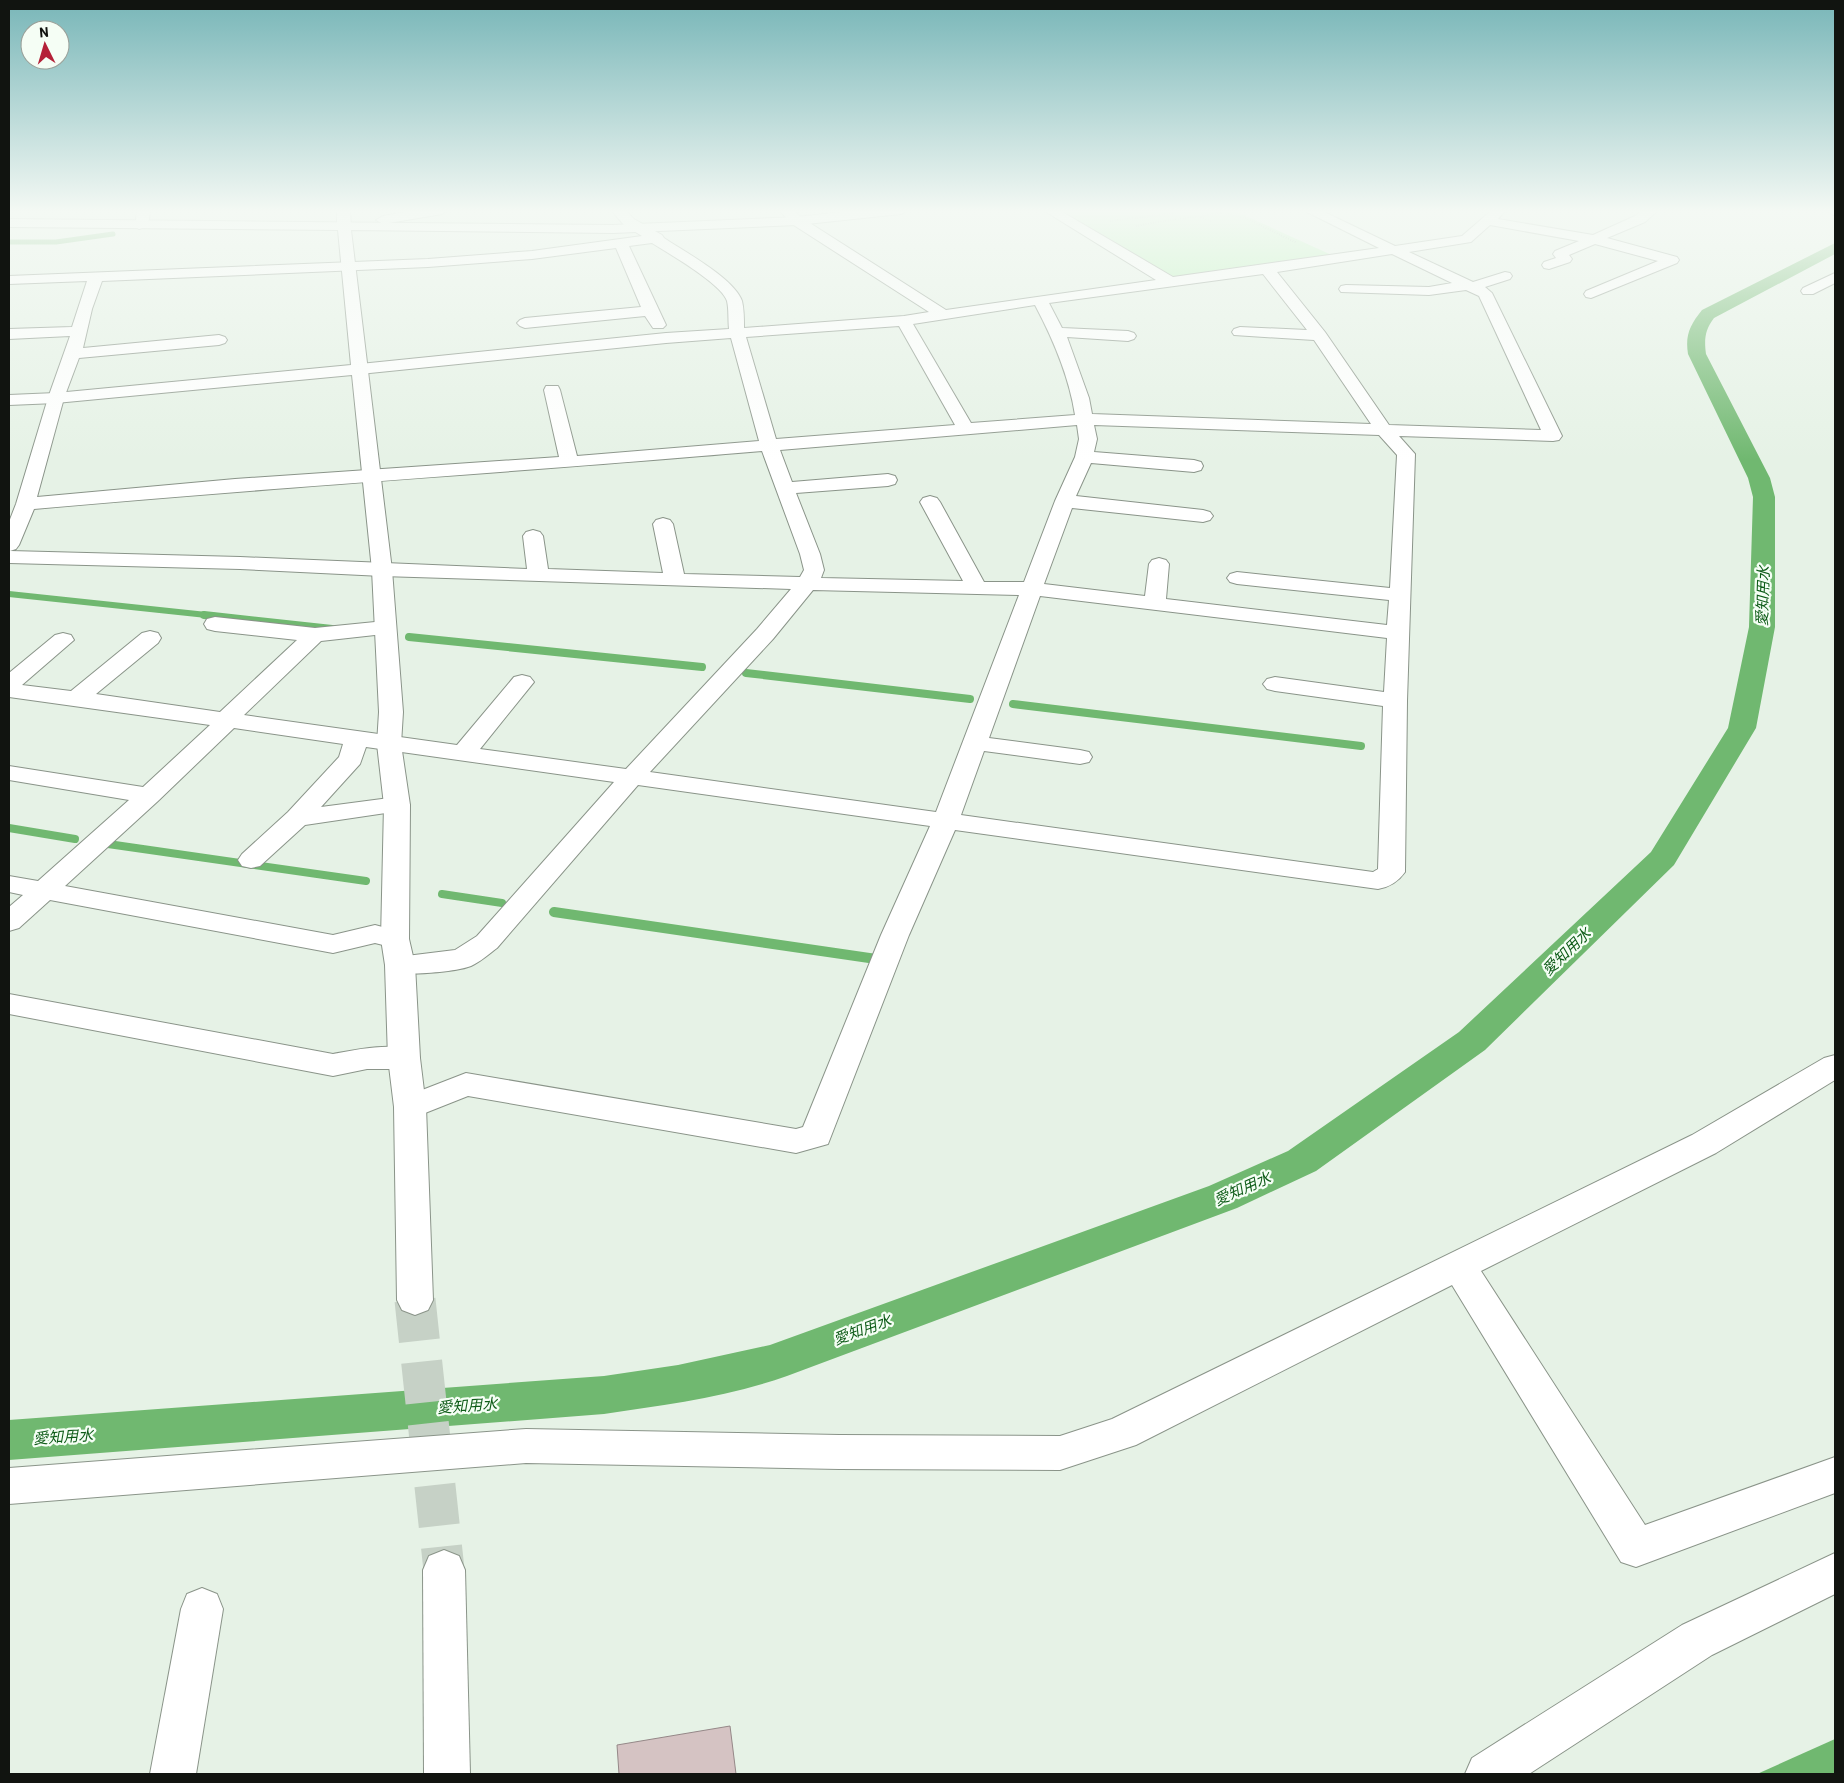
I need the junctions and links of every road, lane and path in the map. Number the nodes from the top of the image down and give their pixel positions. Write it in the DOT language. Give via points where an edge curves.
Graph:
graph roads {
  1 [pos="90,293"];
  2 [pos="352,293"];
  3 [pos="642,293"];
  4 [pos="729,293"];
  5 [pos="910,293"];
  6 [pos="1093,293"];
  7 [pos="1286,293"];
  8 [pos="1483,293"];
  9 [pos="1040,301"];
  10 [pos="650,311"];
  11 [pos="942,314"];
  12 [pos="1232,318"];
  13 [pos="904,321"];
  14 [pos="525,323"];
  15 [pos="78,331"];
  16 [pos="737,331"];
  17 [pos="1057,332"];
  18 [pos="1240,332"];
  19 [pos="9,334"];
  20 [pos="1319,335"];
  21 [pos="1128,336"];
  22 [pos="666,338"];
  23 [pos="218,340"];
  24 [pos="1249,347"];
  25 [pos="56,348"];
  26 [pos="74,351"];
  27 [pos="360,369"];
  28 [pos="552,390"];
  29 [pos="56,398"];
  30 [pos="9,400"];
  31 [pos="1084,419"];
  32 [pos="966,429"];
  33 [pos="1384,430"];
  34 [pos="770,445"];
  35 [pos="1084,458"];
  36 [pos="569,462"];
  37 [pos="1194,466"];
  38 [pos="371,477"];
  39 [pos="888,480"];
  40 [pos="786,488"];
  41 [pos="1065,501"];
  42 [pos="21,502"];
  43 [pos="930,502"];
  44 [pos="1203,516"];
  45 [pos="663,524"];
  46 [pos="534,536"];
  47 [pos="9,545"];
  48 [pos="9,557"];
  49 [pos="1159,564"];
  50 [pos="382,570"];
  51 [pos="538,575"];
  52 [pos="1237,578"];
  53 [pos="675,580"];
  54 [pos="808,583"];
  55 [pos="977,587"];
  56 [pos="1033,588"];
  57 [pos="1399,595"];
  58 [pos="1154,603"];
  59 [pos="215,624"];
  60 [pos="385,628"];
  61 [pos="1398,633"];
  62 [pos="315,635"];
  63 [pos="150,638"];
  64 [pos="63,640"];
  65 [pos="522,682"];
  66 [pos="9,684"];
  67 [pos="1275,684"];
  68 [pos="9,690"];
  69 [pos="76,699"];
  70 [pos="1395,701"];
  71 [pos="228,719"];
  72 [pos="356,740"];
  73 [pos="975,743"];
  74 [pos="389,744"];
  75 [pos="463,754"];
  76 [pos="1080,757"];
  77 [pos="9,773"];
  78 [pos="632,777"];
  79 [pos="149,796"];
  80 [pos="398,805"];
  81 [pos="296,818"];
  82 [pos="946,820"];
  83 [pos="251,860"];
  84 [pos="9,884"];
  85 [pos="43,891"];
  86 [pos="9,922"];
  87 [pos="398,952"];
  88 [pos="9,1004"];
  89 [pos="404,1058"];
  90 [pos="1835,1066"];
  91 [pos="410,1107"];
  92 [pos="1459,1266"];
  93 [pos="415,1300"];
  94 [pos="1835,1475"];
  95 [pos="9,1486"];
  96 [pos="444,1570"];
  97 [pos="1835,1573"];
  98 [pos="202,1609"];
  99 [pos="173,1774"];
  100 [pos="447,1774"];
  101 [pos="1488,1774"];
  1 -- 15 [label="street"];
  2 -- 27 [label="street"];
  3 -- 10 [label="street"];
  4 -- 16 [label="street" via="734,300"];
  5 -- 11 [label="street"];
  6 -- 9 [label="street"];
  7 -- 20 [label="street"];
  8 -- 33 [label="street" via="1553,436"];
  9 -- 11 [label="street"];
  9 -- 17 [label="street"];
  10 -- 14 [label="street"];
  10 -- 22 [label="street"];
  11 -- 13 [label="street"];
  12 -- 18 [label="street"];
  13 -- 16 [label="street"];
  13 -- 32 [label="street"];
  15 -- 19 [label="street"];
  15 -- 26 [label="street"];
  16 -- 22 [label="street"];
  16 -- 34 [label="street"];
  17 -- 21 [label="street"];
  17 -- 31 [label="street" via="1081,398"];
  18 -- 20 [label="street"];
  18 -- 24 [label="street"];
  20 -- 33 [label="street"];
  22 -- 27 [label="street"];
  23 -- 26 [label="street"];
  25 -- 26 [label="street"];
  26 -- 29 [label="street"];
  27 -- 29 [label="street"];
  27 -- 38 [label="street"];
  28 -- 36 [label="street"];
  29 -- 30 [label="street"];
  29 -- 42 [label="street"];
  31 -- 32 [label="street"];
  31 -- 33 [label="street"];
  31 -- 35 [label="street" via="1088,439"];
  32 -- 34 [label="street"];
  33 -- 57 [label="street" via="1406,454"];
  34 -- 36 [label="street"];
  34 -- 40 [label="street"];
  35 -- 37 [label="street"];
  35 -- 41 [label="street"];
  36 -- 38 [label="street"];
  38 -- 42 [label="street" via="235,484"];
  38 -- 50 [label="street"];
  39 -- 40 [label="street"];
  40 -- 54 [label="street" via="814,570"];
  41 -- 44 [label="street"];
  41 -- 56 [label="street"];
  42 -- 47 [label="street"];
  43 -- 55 [label="street"];
  45 -- 53 [label="street"];
  46 -- 51 [label="street"];
  48 -- 50 [label="street"];
  49 -- 58 [label="street"];
  50 -- 51 [label="street"];
  50 -- 60 [label="street"];
  51 -- 53 [label="street"];
  52 -- 57 [label="street"];
  53 -- 54 [label="street"];
  54 -- 55 [label="street"];
  54 -- 78 [label="street" via="766,634"];
  55 -- 56 [label="street"];
  56 -- 58 [label="street"];
  56 -- 73 [label="street"];
  57 -- 61 [label="street"];
  58 -- 61 [label="street"];
  59 -- 62 [label="street"];
  60 -- 62 [label="street"];
  60 -- 74 [label="street"];
  61 -- 70 [label="street"];
  62 -- 71 [label="street"];
  63 -- 69 [label="street"];
  64 -- 66 [label="street"];
  65 -- 75 [label="street"];
  67 -- 70 [label="street"];
  68 -- 69 [label="street"];
  69 -- 71 [label="street"];
  70 -- 82 [label="street" via="1391,872 1378,881"];
  71 -- 72 [label="street"];
  71 -- 79 [label="street"];
  72 -- 74 [label="street"];
  72 -- 81 [label="street" via="351,759"];
  73 -- 76 [label="street"];
  73 -- 82 [label="street"];
  74 -- 75 [label="street"];
  74 -- 80 [label="street"];
  75 -- 78 [label="street"];
  77 -- 79 [label="street"];
  78 -- 82 [label="street"];
  78 -- 87 [label="street" via="487,942 462,959"];
  79 -- 85 [label="street"];
  80 -- 81 [label="street"];
  80 -- 87 [label="street"];
  81 -- 83 [label="street"];
  82 -- 91 [label="street" via="895,935 816,1136 796,1141 466,1084"];
  84 -- 85 [label="street"];
  85 -- 86 [label="street"];
  85 -- 87 [label="street" via="333,944 375,934"];
  87 -- 89 [label="street"];
  88 -- 89 [label="street" via="333,1065 368,1058"];
  89 -- 91 [label="street"];
  90 -- 92 [label="street" via="1704,1144"];
  91 -- 93 [label="street"];
  92 -- 94 [label="street" via="1636,1548"];
  92 -- 95 [label="street" via="1122,1433 1060,1454 526,1446"];
  96 -- 100 [label="street"];
  97 -- 101 [label="street" via="1698,1640"];
  98 -- 99 [label="street"];
}
